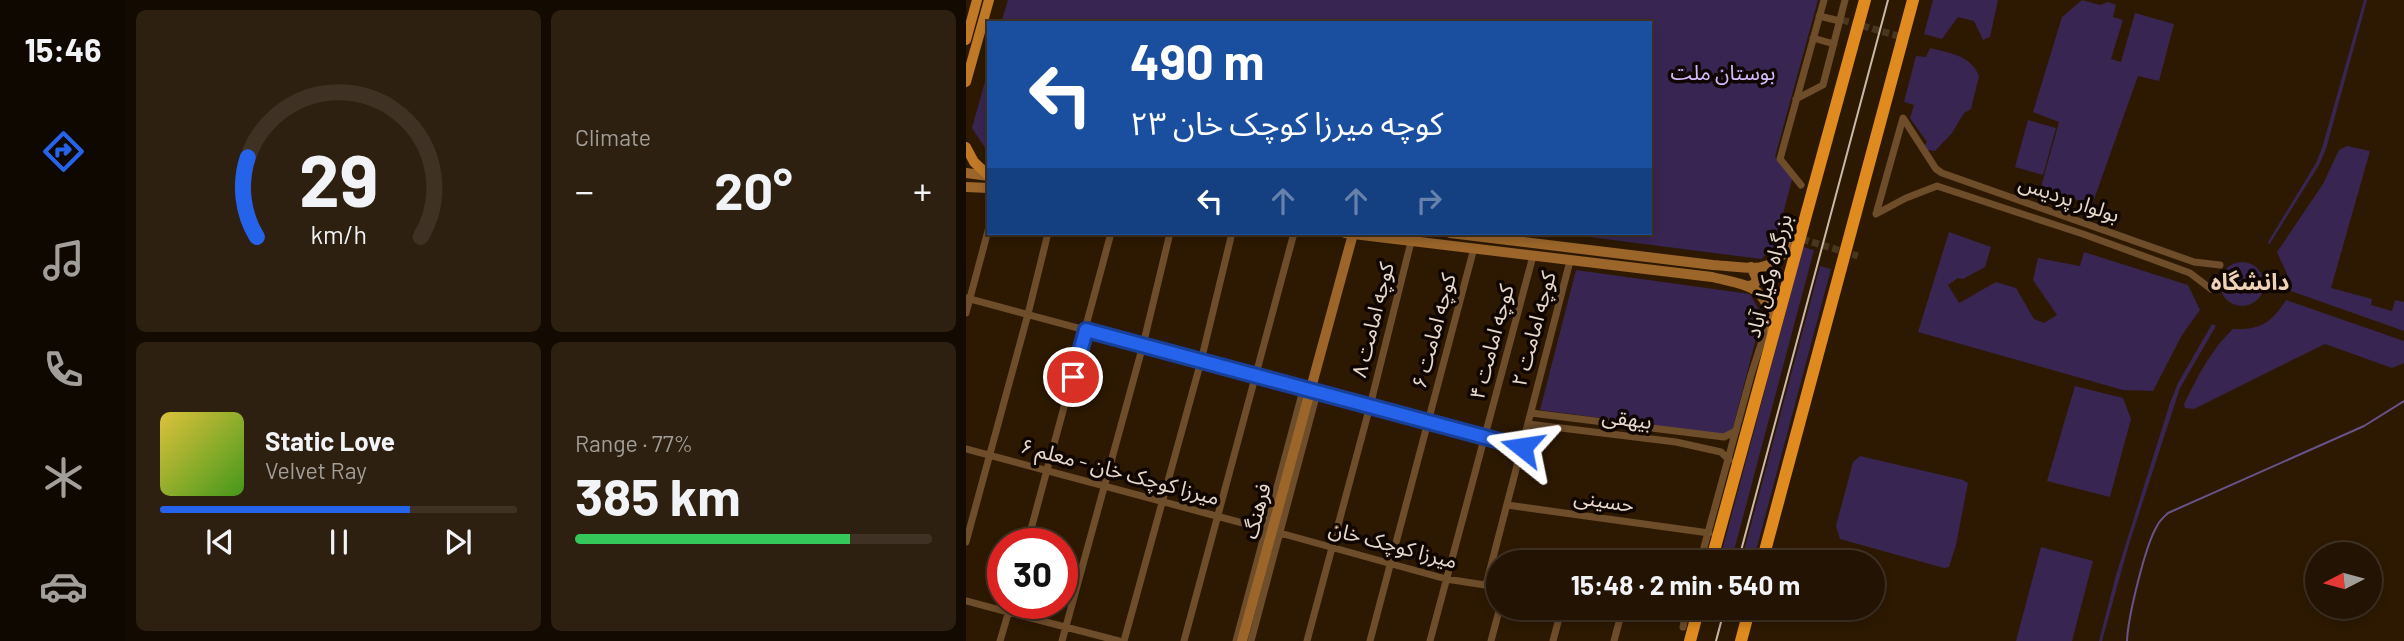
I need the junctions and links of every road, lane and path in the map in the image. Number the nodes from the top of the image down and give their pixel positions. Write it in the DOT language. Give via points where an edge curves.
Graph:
graph roads {
  1 [pos="977,0"];
  2 [pos="989,0"];
  3 [pos="1824,0"];
  4 [pos="1845,0"];
  5 [pos="1865,0"];
  6 [pos="1913,0"];
  7 [pos="1819,16"];
  8 [pos="1840,21"];
  9 [pos="1813,38"];
  10 [pos="966,40"];
  11 [pos="1834,44"];
  12 [pos="966,82"];
  13 [pos="1796,99"];
  14 [pos="966,147"];
  15 [pos="966,173"];
  16 [pos="987,174"];
  17 [pos="987,176"];
  18 [pos="1801,186"];
  19 [pos="966,187"];
  20 [pos="987,188"];
  21 [pos="1802,230"];
  22 [pos="987,234"];
  23 [pos="1048,235"];
  24 [pos="1110,235"];
  25 [pos="1170,235"];
  26 [pos="1232,235"];
  27 [pos="1293,235"];
  28 [pos="1349,235"];
  29 [pos="1363,235"];
  30 [pos="1466,235"];
  31 [pos="1411,242"];
  32 [pos="1474,248"];
  33 [pos="1533,256"];
  34 [pos="1570,261"];
  35 [pos="2220,265"];
  36 [pos="1751,267"];
  37 [pos="1748,286"];
  38 [pos="2211,289"];
  39 [pos="968,298"];
  40 [pos="966,313"];
  41 [pos="1028,314"];
  42 [pos="1772,323"];
  43 [pos="1086,330"];
  44 [pos="1773,337"];
  45 [pos="1143,345"];
  46 [pos="1201,361"];
  47 [pos="1257,376"];
  48 [pos="1310,392"];
  49 [pos="1370,406"];
  50 [pos="1531,413"];
  51 [pos="1429,422"];
  52 [pos="1615,423"];
  53 [pos="1528,424"];
  54 [pos="1736,430"];
  55 [pos="1613,435"];
  56 [pos="1485,437"];
  57 [pos="1724,437"];
  58 [pos="1522,447"];
  59 [pos="966,449"];
  60 [pos="1721,452"];
  61 [pos="990,455"];
  62 [pos="1729,460"];
  63 [pos="1048,471"];
  64 [pos="1105,486"];
  65 [pos="1162,501"];
  66 [pos="1507,505"];
  67 [pos="1219,516"];
  68 [pos="1032,528"];
  69 [pos="1265,529"];
  70 [pos="1280,533"];
  71 [pos="1709,533"];
  72 [pos="966,542"];
  73 [pos="1332,547"];
  74 [pos="1495,550"];
  75 [pos="1704,550"];
  76 [pos="1714,550"];
  77 [pos="1765,550"];
  78 [pos="1391,564"];
  79 [pos="1446,579"];
  80 [pos="1486,586"];
  81 [pos="966,601"];
  82 [pos="987,604"];
  83 [pos="1007,619"];
  84 [pos="1042,619"];
  85 [pos="1496,620"];
  86 [pos="1559,620"];
  87 [pos="1620,620"];
  88 [pos="1685,620"];
  89 [pos="1695,620"];
  90 [pos="1747,620"];
  91 [pos="1066,627"];
  92 [pos="1683,627"];
  93 [pos="1000,641"];
  94 [pos="1062,641"];
  95 [pos="1121,641"];
  96 [pos="1185,641"];
  97 [pos="1236,641"];
  98 [pos="1242,641"];
  99 [pos="1251,641"];
  100 [pos="1307,641"];
  101 [pos="1370,641"];
  102 [pos="1430,641"];
  103 [pos="1490,641"];
  104 [pos="1553,641"];
  105 [pos="1614,641"];
  106 [pos="1689,641"];
  107 [pos="1741,641"];
  1 -- 10 [label="main road"];
  2 -- 12 [label="main road"];
  3 -- 7 [label="street"];
  4 -- 8 [label="street"];
  5 -- 21 [label="highway, بزرگراه وکیل آباد"];
  6 -- 77 [label="highway"];
  7 -- 8 [label="street"];
  7 -- 9 [label="street"];
  8 -- 11 [label="street"];
  9 -- 11 [label="street"];
  9 -- 13 [label="street"];
  11 -- 13 [label="street" via="1823,85"];
  13 -- 18 [label="street" via="1780,159"];
  14 -- 16 [label="main road"];
  15 -- 17 [label="main road"];
  19 -- 20 [label="main road"];
  21 -- 36 [label="main road" via="1776,262"];
  21 -- 44 [label="highway, بزرگراه وکیل آباد"];
  22 -- 39 [label="street"];
  23 -- 41 [label="street"];
  24 -- 43 [label="street"];
  25 -- 45 [label="street"];
  26 -- 46 [label="street"];
  27 -- 47 [label="street"];
  28 -- 48 [label="main road, فرهنگ"];
  29 -- 31 [label="main road"];
  30 -- 36 [label="main road"];
  31 -- 32 [label="main road"];
  31 -- 49 [label="street, کوچه امامت ۸"];
  32 -- 33 [label="main road"];
  32 -- 51 [label="street, کوچه امامت ۶"];
  33 -- 34 [label="main road"];
  33 -- 56 [label="street, کوچه امامت ۴"];
  34 -- 37 [label="main road" via="1712,277"];
  34 -- 50 [label="street, کوچه امامت ۲"];
  35 -- 38 [label="street, بولوار پردیس" via="2194,262 1942,173 1903,118 1876,214 1937,186 2190,273"];
  36 -- 37 [label="main road" via="1757,279"];
  37 -- 42 [label="main road" via="1763,297"];
  39 -- 40 [label="street"];
  39 -- 41 [label="street"];
  41 -- 43 [label="street"];
  41 -- 61 [label="street"];
  42 -- 44 [label="main road"];
  42 -- 54 [label="street" via="1761,344"];
  43 -- 45 [label="street"];
  43 -- 63 [label="street"];
  44 -- 76 [label="highway, بزرگراه وکیل آباد"];
  45 -- 46 [label="street"];
  45 -- 64 [label="street"];
  46 -- 47 [label="street"];
  46 -- 65 [label="street"];
  47 -- 48 [label="street"];
  47 -- 67 [label="street"];
  48 -- 49 [label="street"];
  48 -- 69 [label="street"];
  48 -- 70 [label="street"];
  48 -- 98 [label="main road, فرهنگ"];
  49 -- 51 [label="street"];
  49 -- 73 [label="street, کوچه امامت ۸"];
  50 -- 52 [label="street, بیهقی"];
  50 -- 53 [label="street, کوچه امامت ۲"];
  51 -- 56 [label="street"];
  51 -- 78 [label="street, کوچه امامت ۶"];
  52 -- 55 [label="street"];
  52 -- 57 [label="street, بیهقی"];
  53 -- 55 [label="street, بیهقی"];
  53 -- 58 [label="street, کوچه امامت ۲"];
  54 -- 57 [label="street"];
  54 -- 62 [label="street"];
  55 -- 60 [label="street, بیهقی"];
  56 -- 58 [label="street"];
  56 -- 79 [label="street, کوچه امامت ۴"];
  57 -- 60 [label="street" via="1727,443"];
  58 -- 66 [label="street, کوچه امامت ۲"];
  59 -- 61 [label="street, میرزا کوچک خان - معلم ۶"];
  60 -- 62 [label="street"];
  61 -- 63 [label="street, میرزا کوچک خان - معلم ۶"];
  61 -- 72 [label="street"];
  62 -- 71 [label="street"];
  63 -- 64 [label="street, میرزا کوچک خان - معلم ۶"];
  63 -- 68 [label="street"];
  64 -- 65 [label="street, میرزا کوچک خان - معلم ۶"];
  64 -- 91 [label="street"];
  65 -- 67 [label="street, میرزا کوچک خان - معلم ۶"];
  65 -- 95 [label="street"];
  66 -- 71 [label="street, حسینی"];
  66 -- 74 [label="street, کوچه امامت ۲"];
  67 -- 69 [label="street, میرزا کوچک خان - معلم ۶"];
  67 -- 96 [label="street"];
  69 -- 97 [label="street"];
  70 -- 73 [label="street, میرزا کوچک خان"];
  70 -- 99 [label="street"];
  71 -- 75 [label="street"];
  73 -- 78 [label="street, میرزا کوچک خان"];
  73 -- 100 [label="street, کوچه امامت ۸"];
  78 -- 79 [label="street, میرزا کوچک خان"];
  78 -- 101 [label="street, کوچه امامت ۶"];
  79 -- 80 [label="street, میرزا کوچک خان"];
  79 -- 102 [label="street, کوچه امامت ۴"];
  81 -- 82 [label="street"];
  83 -- 93 [label="street"];
  84 -- 91 [label="street"];
  85 -- 103 [label="street"];
  86 -- 104 [label="street"];
  87 -- 105 [label="street"];
  88 -- 92 [label="street"];
  89 -- 106 [label="highway"];
  90 -- 107 [label="highway"];
  91 -- 94 [label="street"];
  91 -- 95 [label="street"];
}
